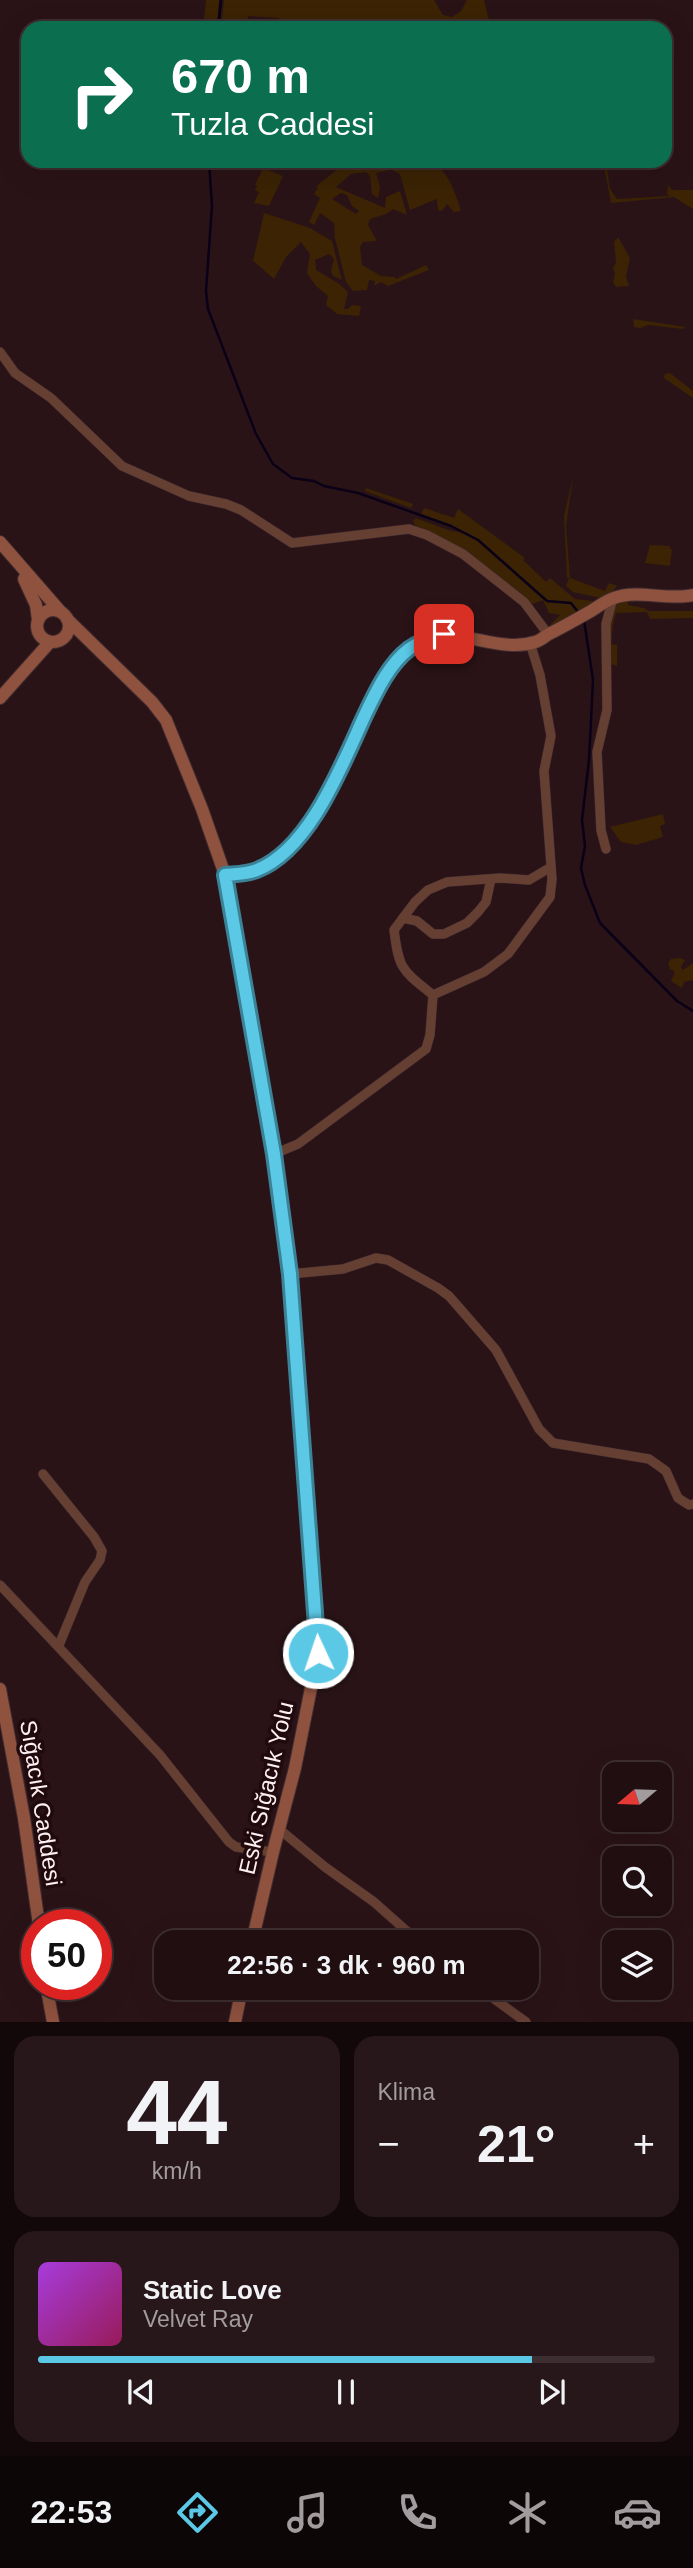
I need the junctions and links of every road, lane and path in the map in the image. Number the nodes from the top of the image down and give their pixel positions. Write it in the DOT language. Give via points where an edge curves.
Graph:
graph roads {
  1 [pos="0,352"];
  2 [pos="0,542"];
  3 [pos="10,554"];
  4 [pos="693,595"];
  5 [pos="613,598"];
  6 [pos="64,615"];
  7 [pos="38,626"];
  8 [pos="554,632"];
  9 [pos="55,641"];
  10 [pos="89,641"];
  11 [pos="530,643"];
  12 [pos="22,671"];
  13 [pos="0,698"];
  14 [pos="606,849"];
  15 [pos="551,867"];
  16 [pos="225,875"];
  17 [pos="491,878"];
  18 [pos="403,918"];
  19 [pos="433,995"];
  20 [pos="274,1154"];
  21 [pos="290,1274"];
  22 [pos="43,1474"];
  23 [pos="693,1504"];
  24 [pos="0,1585"];
  25 [pos="0,1592"];
  26 [pos="12,1598"];
  27 [pos="59,1645"];
  28 [pos="0,1689"];
  29 [pos="279,1829"];
  30 [pos="273,1852"];
  31 [pos="37,1909"];
  32 [pos="255,1930"];
  33 [pos="406,1930"];
  34 [pos="49,2000"];
  35 [pos="240,2000"];
  36 [pos="495,2000"];
  37 [pos="53,2022"];
  38 [pos="235,2022"];
  39 [pos="526,2022"];
  1 -- 8 [label="street" via="15,373 51,398 122,466 188,496 241,510 292,543 409,529 427,535 463,554"];
  2 -- 3 [label="main road"];
  3 -- 6 [label="main road, Eski Sığacık Yolu"];
  3 -- 7 [label="main road" via="31,592"];
  4 -- 5 [label="main road"];
  5 -- 8 [label="main road"];
  5 -- 14 [label="street" via="606,624 607,710 597,752"];
  6 -- 7 [label="main road" via="50,610 40,616"];
  6 -- 9 [label="main road" via="67,633"];
  6 -- 10 [label="main road, Eski Sığacık Yolu"];
  7 -- 9 [label="main road" via="45,640"];
  7 -- 12 [label="main road" via="36,644"];
  8 -- 11 [label="main road"];
  9 -- 10 [label="main road"];
  9 -- 12 [label="main road"];
  10 -- 16 [label="main road, Eski Sığacık Yolu" via="166,720"];
  11 -- 15 [label="street" via="551,736 544,771"];
  11 -- 16 [label="main road" via="444,634 408,650 376,692 306,830 283,855 255,871"];
  12 -- 13 [label="main road"];
  15 -- 17 [label="street" via="529,880"];
  15 -- 19 [label="street" via="550,897 508,954 484,972"];
  16 -- 20 [label="main road, Eski Sığacık Yolu"];
  17 -- 18 [label="street" via="447,882 428,890"];
  17 -- 18 [label="street" via="486,902 456,929 433,934"];
  18 -- 19 [label="street" via="394,930 398,961 403,971"];
  19 -- 20 [label="street" via="426,1049 298,1143"];
  20 -- 21 [label="main road, Eski Sığacık Yolu"];
  21 -- 23 [label="street" via="343,1269 376,1258 438,1288 496,1350 539,1429 553,1443 649,1459 666,1471 678,1498"];
  21 -- 29 [label="main road, Eski Sığacık Yolu" via="318,1653"];
  22 -- 27 [label="street" via="102,1551"];
  24 -- 26 [label="street"];
  25 -- 26 [label="street"];
  26 -- 27 [label="street"];
  27 -- 30 [label="street" via="160,1755 229,1842"];
  28 -- 31 [label="main road, Sığacık Caddesi"];
  29 -- 30 [label="main road, Eski Sığacık Yolu"];
  29 -- 33 [label="street"];
  30 -- 32 [label="main road, Eski Sığacık Yolu"];
  34 -- 37 [label="main road"];
  35 -- 38 [label="main road"];
  36 -- 39 [label="street"];
}
